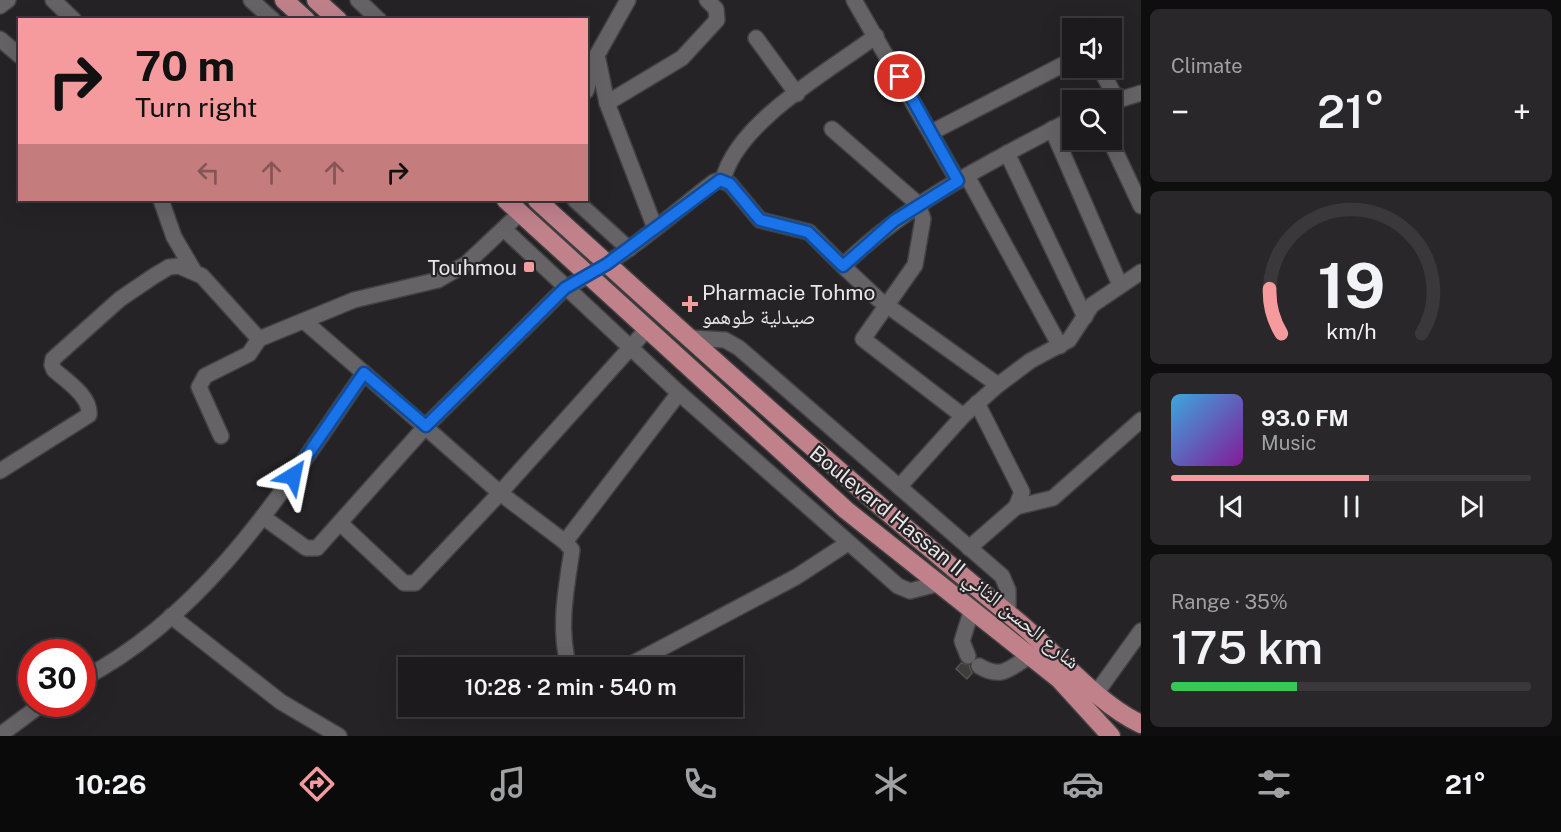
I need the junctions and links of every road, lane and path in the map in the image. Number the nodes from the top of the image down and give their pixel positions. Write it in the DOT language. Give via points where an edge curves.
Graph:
graph roads {
  1 [pos="8,0"];
  2 [pos="53,0"];
  3 [pos="251,0"];
  4 [pos="284,0"];
  5 [pos="316,0"];
  6 [pos="358,0"];
  7 [pos="628,0"];
  8 [pos="707,0"];
  9 [pos="854,0"];
  10 [pos="0,6"];
  11 [pos="72,18"];
  12 [pos="266,18"];
  13 [pos="304,18"];
  14 [pos="336,18"];
  15 [pos="377,18"];
  16 [pos="876,36"];
  17 [pos="756,38"];
  18 [pos="0,39"];
  19 [pos="18,54"];
  20 [pos="597,55"];
  21 [pos="1062,65"];
  22 [pos="588,84"];
  23 [pos="1141,93"];
  24 [pos="797,94"];
  25 [pos="1122,99"];
  26 [pos="607,103"];
  27 [pos="1062,124"];
  28 [pos="832,129"];
  29 [pos="1052,129"];
  30 [pos="932,132"];
  31 [pos="1115,150"];
  32 [pos="1007,153"];
  33 [pos="963,178"];
  34 [pos="723,180"];
  35 [pos="161,201"];
  36 [pos="507,201"];
  37 [pos="538,201"];
  38 [pos="576,201"];
  39 [pos="918,204"];
  40 [pos="1141,206"];
  41 [pos="520,213"];
  42 [pos="654,228"];
  43 [pos="505,230"];
  44 [pos="629,249"];
  45 [pos="607,264"];
  46 [pos="843,266"];
  47 [pos="194,271"];
  48 [pos="1141,272"];
  49 [pos="591,275"];
  50 [pos="1120,285"];
  51 [pos="565,288"];
  52 [pos="887,305"];
  53 [pos="1085,317"];
  54 [pos="304,321"];
  55 [pos="648,328"];
  56 [pos="692,338"];
  57 [pos="259,339"];
  58 [pos="1060,346"];
  59 [pos="631,348"];
  60 [pos="364,373"];
  61 [pos="998,385"];
  62 [pos="679,393"];
  63 [pos="977,403"];
  64 [pos="963,416"];
  65 [pos="1141,420"];
  66 [pos="426,426"];
  67 [pos="221,436"];
  68 [pos="0,471"];
  69 [pos="899,487"];
  70 [pos="500,493"];
  71 [pos="1016,507"];
  72 [pos="263,517"];
  73 [pos="340,523"];
  74 [pos="565,542"];
  75 [pos="848,543"];
  76 [pos="969,548"];
  77 [pos="937,584"];
  78 [pos="972,609"];
  79 [pos="1008,613"];
  80 [pos="171,616"];
  81 [pos="1141,631"];
  82 [pos="1031,655"];
  83 [pos="566,657"];
  84 [pos="645,657"];
  85 [pos="96,672"];
  86 [pos="1097,692"];
  87 [pos="24,717"];
  88 [pos="1141,724"];
  89 [pos="0,735"];
  90 [pos="339,736"];
  91 [pos="1111,736"];
  1 -- 10 [label="street"];
  2 -- 11 [label="street"];
  3 -- 12 [label="street"];
  4 -- 13 [label="main road"];
  5 -- 14 [label="main road"];
  6 -- 15 [label="street"];
  7 -- 20 [label="street"];
  8 -- 26 [label="street" via="716,9 717,20 682,58"];
  9 -- 16 [label="street"];
  16 -- 24 [label="street"];
  16 -- 30 [label="street"];
  17 -- 24 [label="street"];
  18 -- 19 [label="street"];
  20 -- 22 [label="street"];
  20 -- 26 [label="street"];
  21 -- 30 [label="street"];
  23 -- 25 [label="street"];
  24 -- 34 [label="street" via="746,137 727,165"];
  26 -- 42 [label="street"];
  27 -- 29 [label="street"];
  28 -- 39 [label="street"];
  29 -- 32 [label="street"];
  29 -- 50 [label="street"];
  30 -- 33 [label="street"];
  31 -- 40 [label="street"];
  32 -- 33 [label="street"];
  32 -- 53 [label="street"];
  33 -- 39 [label="street"];
  33 -- 58 [label="street"];
  34 -- 42 [label="street"];
  34 -- 46 [label="street" via="760,220 808,232"];
  35 -- 47 [label="street" via="174,237"];
  36 -- 41 [label="main road, Boulevard Hassan II شارع الحسن الثاني"];
  37 -- 45 [label="main road, Boulevard Hassan II شارع الحسن الثاني"];
  38 -- 44 [label="street"];
  39 -- 46 [label="street"];
  39 -- 52 [label="street" via="923,219 915,265"];
  41 -- 43 [label="street"];
  41 -- 49 [label="main road, Boulevard Hassan II شارع الحسن الثاني"];
  42 -- 44 [label="street"];
  43 -- 51 [label="street"];
  43 -- 54 [label="street" via="466,264 438,280 354,300"];
  44 -- 45 [label="street"];
  45 -- 49 [label="street"];
  45 -- 56 [label="main road, Boulevard Hassan II شارع الحسن الثاني"];
  46 -- 52 [label="street"];
  47 -- 57 [label="street"];
  47 -- 68 [label="street" via="169,267 154,276 120,299 53,359 54,370 84,397 89,415"];
  48 -- 50 [label="street"];
  49 -- 51 [label="street"];
  49 -- 55 [label="main road, Boulevard Hassan II شارع الحسن الثاني"];
  50 -- 53 [label="street" via="1092,305"];
  51 -- 59 [label="street"];
  51 -- 66 [label="street"];
  52 -- 61 [label="street"];
  52 -- 64 [label="street" via="865,335 865,343"];
  53 -- 58 [label="street"];
  54 -- 57 [label="street"];
  54 -- 60 [label="street"];
  55 -- 59 [label="street"];
  55 -- 77 [label="main road, Boulevard Hassan II شارع الحسن الثاني" via="846,510"];
  56 -- 69 [label="street" via="725,340 739,348"];
  56 -- 79 [label="main road, Boulevard Hassan II شارع الحسن الثاني" via="887,512"];
  57 -- 67 [label="street" via="249,354 200,382"];
  58 -- 61 [label="street" via="1030,361"];
  59 -- 62 [label="street"];
  59 -- 70 [label="street"];
  60 -- 66 [label="street"];
  60 -- 72 [label="street"];
  61 -- 63 [label="street"];
  62 -- 74 [label="street"];
  62 -- 75 [label="street"];
  63 -- 64 [label="street"];
  63 -- 71 [label="street" via="1019,483 1022,492"];
  64 -- 69 [label="street"];
  65 -- 71 [label="street" via="1053,498"];
  66 -- 70 [label="street"];
  66 -- 73 [label="street"];
  69 -- 76 [label="street"];
  70 -- 73 [label="street" via="409,585"];
  70 -- 74 [label="street"];
  71 -- 76 [label="street"];
  72 -- 73 [label="street" via="313,550"];
  72 -- 80 [label="street" via="243,543"];
  74 -- 83 [label="street" via="572,550 562,611"];
  75 -- 77 [label="street" via="902,588 918,590"];
  75 -- 84 [label="street" via="796,577"];
  76 -- 79 [label="street" via="1006,582"];
  77 -- 78 [label="main road, Boulevard Hassan II شارع الحسن الثاني"];
  78 -- 82 [label="main road, Boulevard Hassan II شارع الحسن الثاني"];
  78 -- 82 [label="street" via="962,641 973,661 995,674"];
  79 -- 86 [label="main road, Boulevard Hassan II شارع الحسن الثاني"];
  80 -- 85 [label="street" via="117,661"];
  80 -- 90 [label="street" via="281,702"];
  81 -- 86 [label="street"];
  82 -- 91 [label="main road, Boulevard Hassan II شارع الحسن الثاني" via="1070,688"];
  86 -- 88 [label="main road, Boulevard Hassan II شارع الحسن الثاني"];
  87 -- 89 [label="street"];
}
